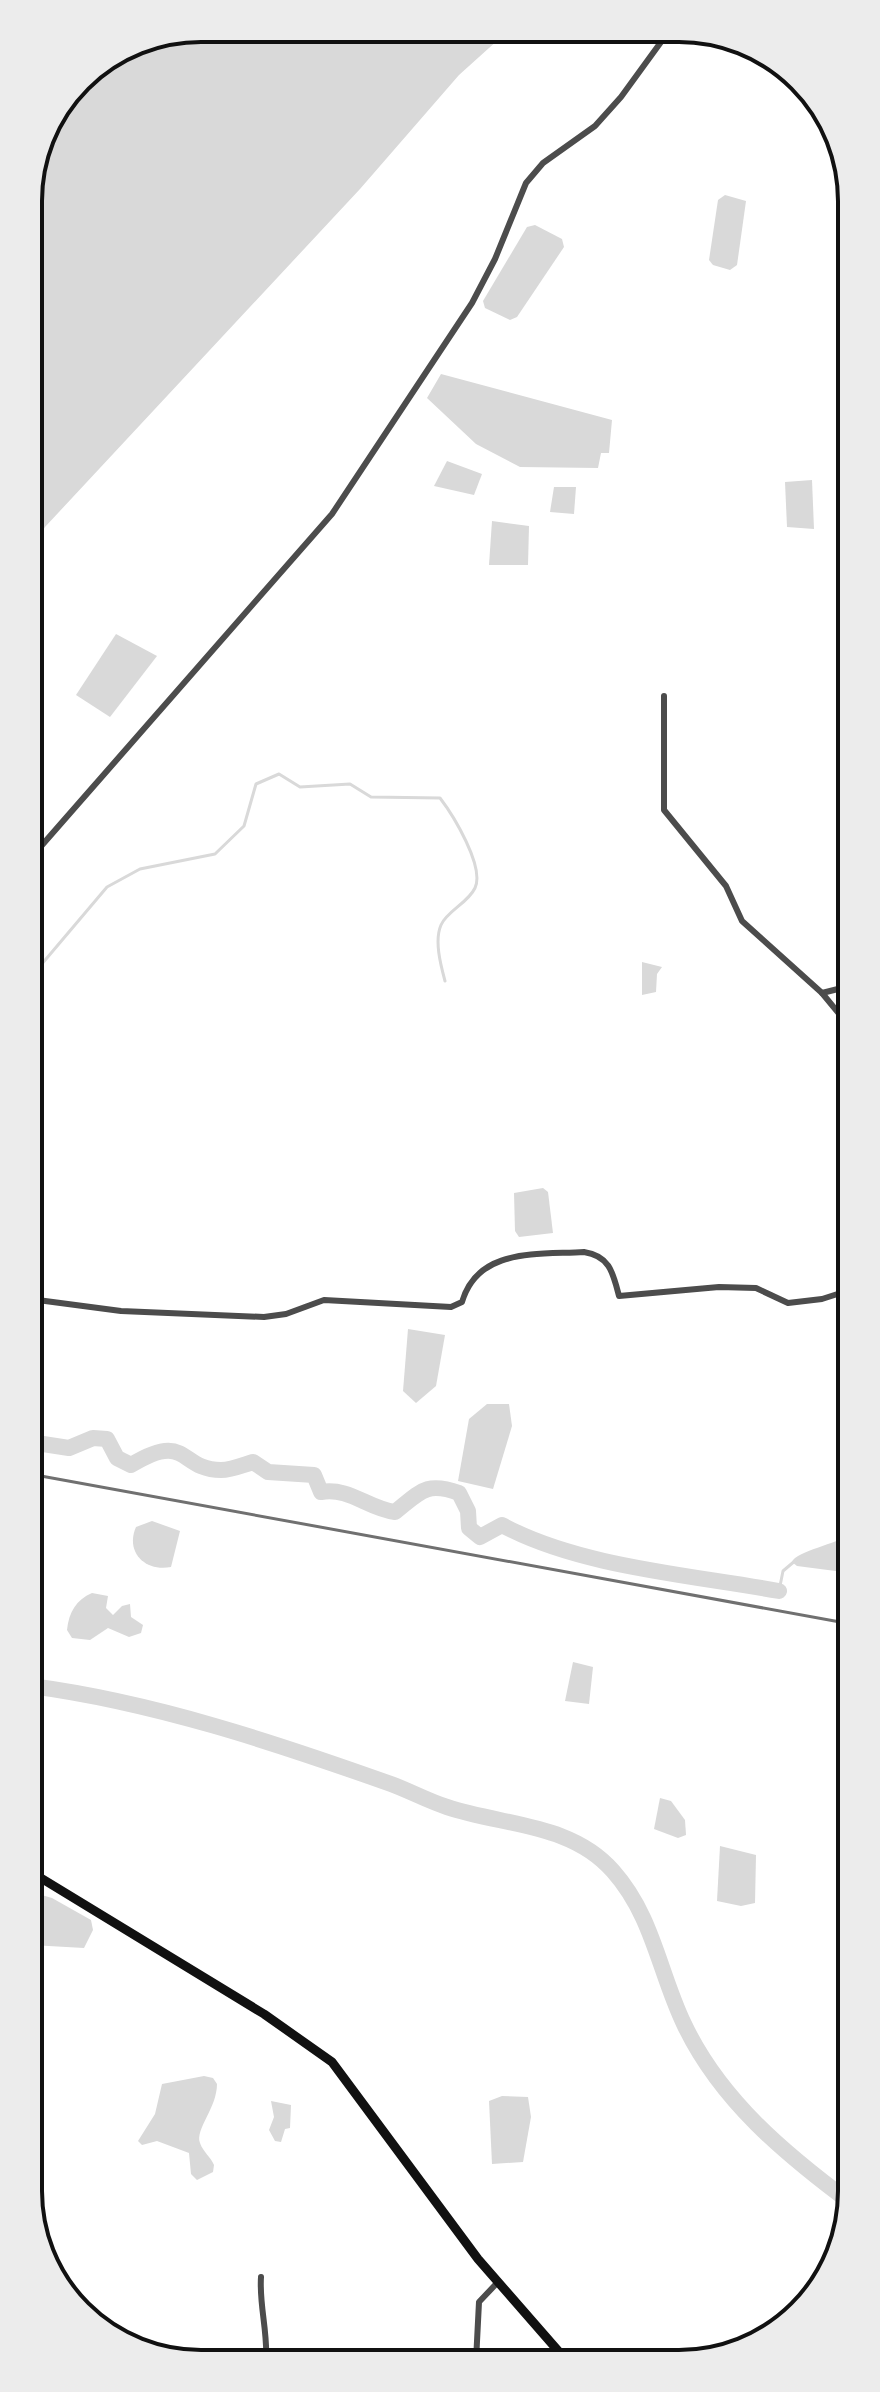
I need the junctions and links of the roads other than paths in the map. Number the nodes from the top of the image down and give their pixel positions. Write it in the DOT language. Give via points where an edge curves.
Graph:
graph roads {
  1 [pos="661,42"];
  2 [pos="664,696"];
  3 [pos="42,845"];
  4 [pos="838,989"];
  5 [pos="822,993"];
  6 [pos="838,1012"];
  7 [pos="838,1293"];
  8 [pos="42,1301"];
  9 [pos="42,1879"];
  10 [pos="261,2277"];
  11 [pos="497,2283"];
  12 [pos="267,2350"];
  13 [pos="477,2350"];
  14 [pos="557,2350"];
  1 -- 3 [label="street" via="595,126 543,163 526,183 466,313 332,514"];
  2 -- 5 [label="street" via="664,810 726,886 742,921"];
  4 -- 5 [label="street"];
  5 -- 6 [label="street"];
  7 -- 8 [label="street" via="788,1303 756,1288 619,1296 608,1264 584,1252 494,1262 472,1276 462,1302 451,1307 324,1300 264,1317 121,1311"];
  9 -- 11 [label="highway" via="313,2045 357,2093"];
  10 -- 12 [label="street" via="259,2303"];
  11 -- 13 [label="street" via="479,2302"];
  11 -- 14 [label="highway"];
}
